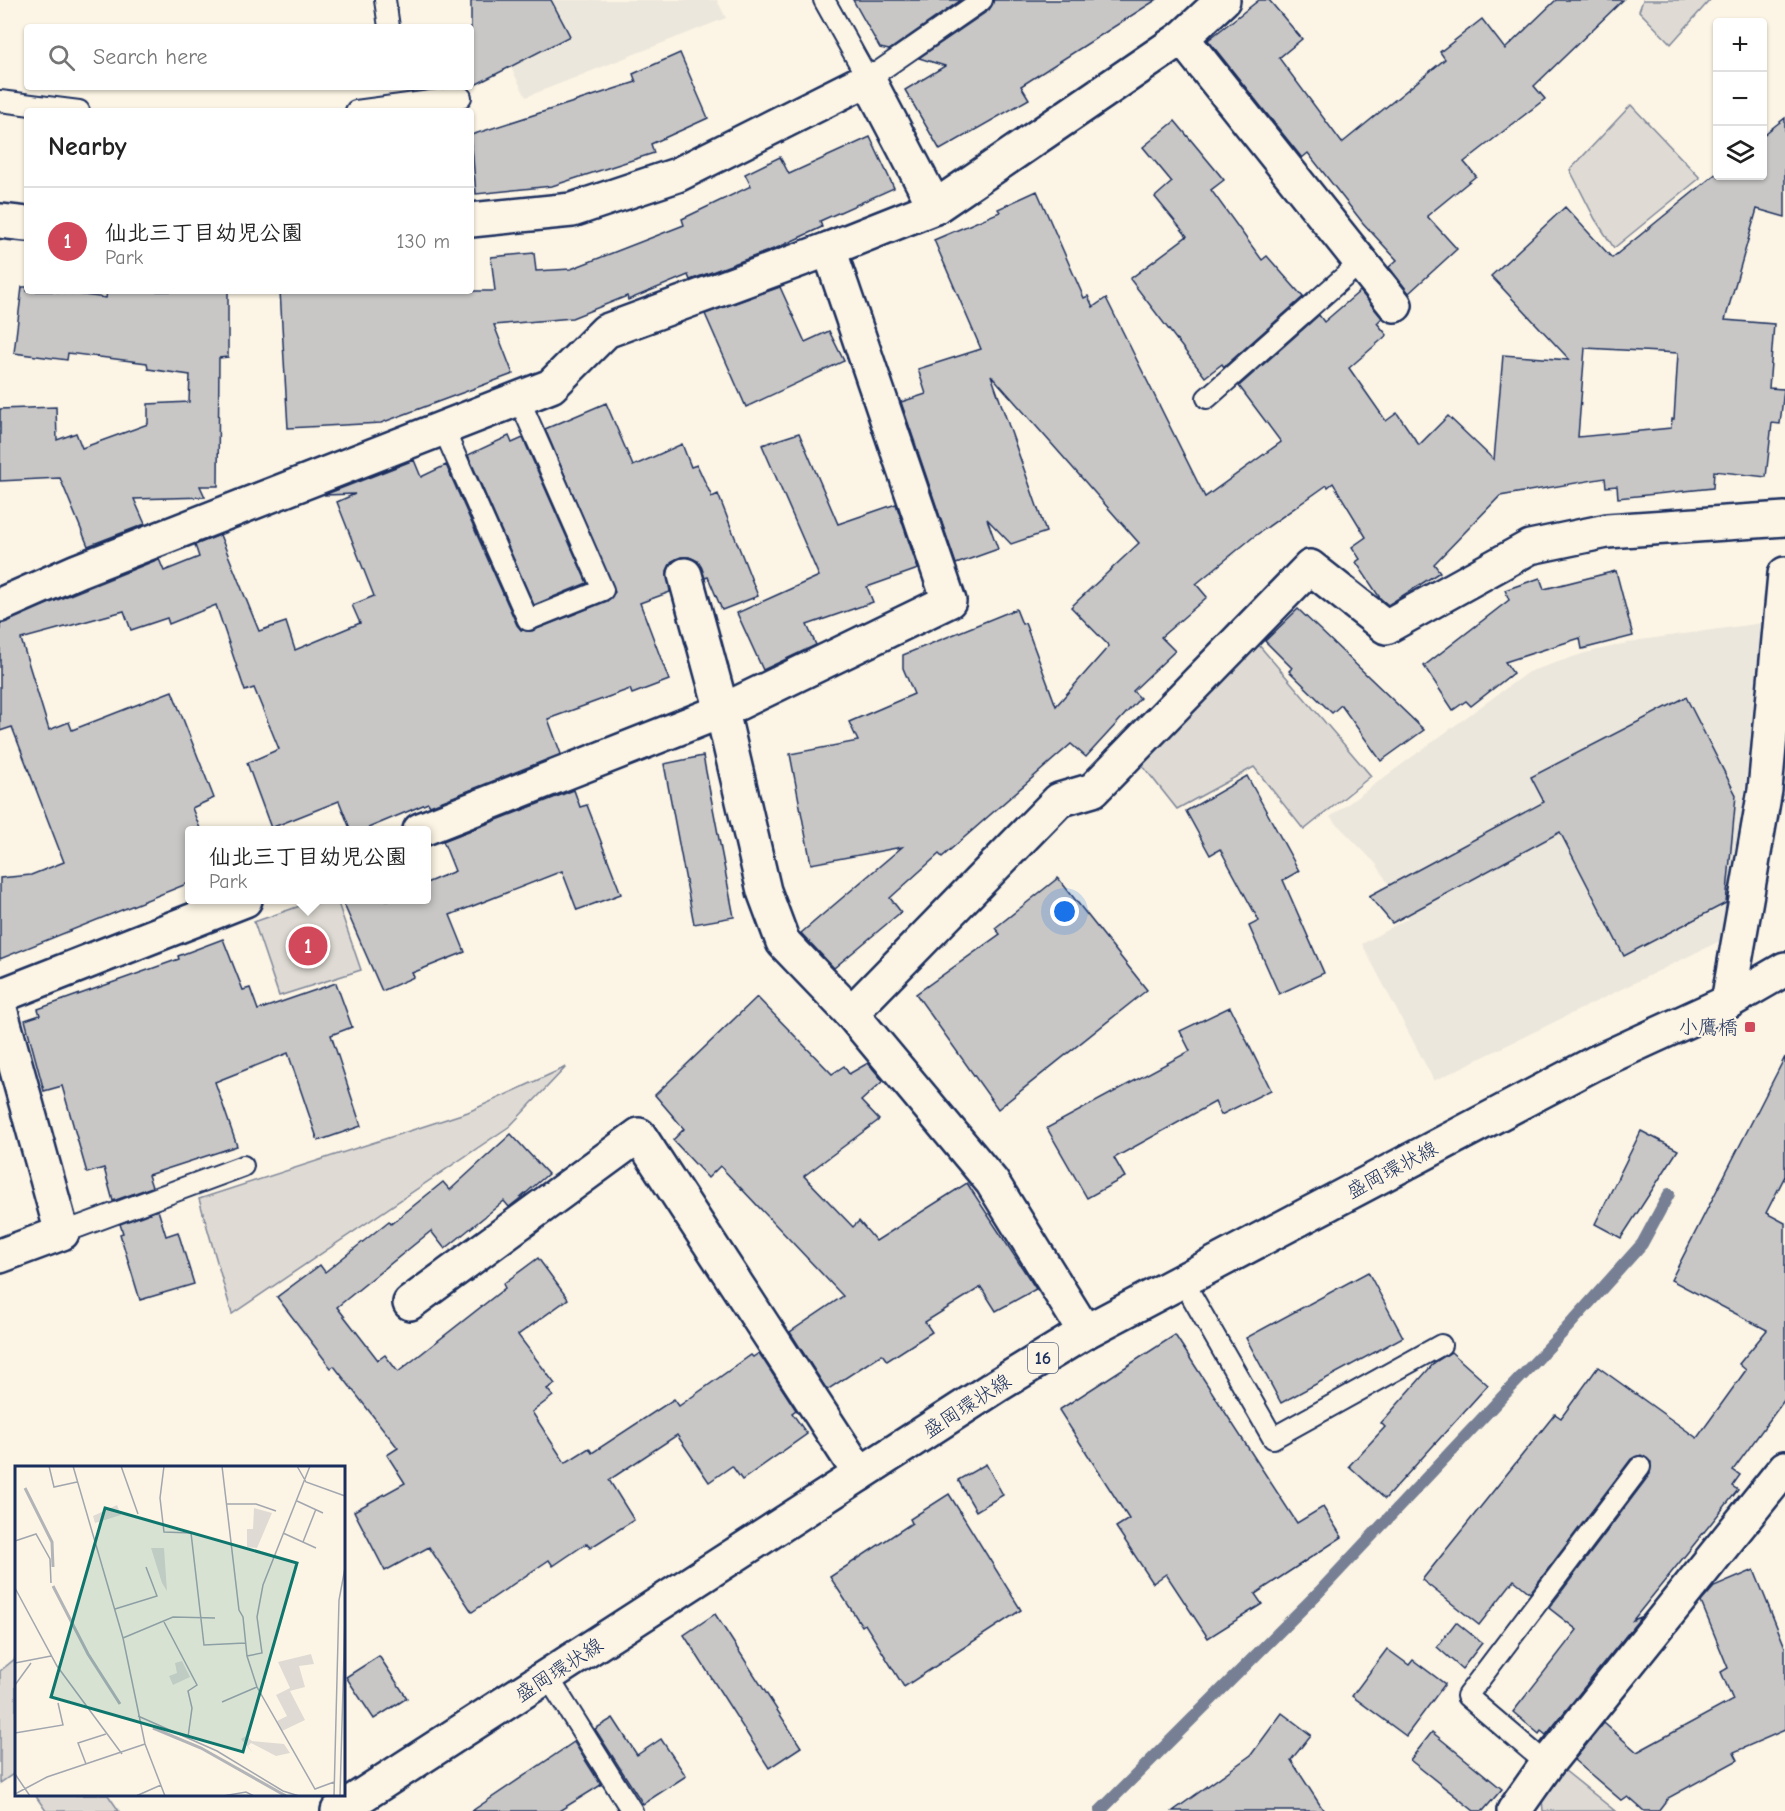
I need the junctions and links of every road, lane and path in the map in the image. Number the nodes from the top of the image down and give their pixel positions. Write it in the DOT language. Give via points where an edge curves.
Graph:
graph roads {
  1 [pos="386,0"];
  2 [pos="824,0"];
  3 [pos="982,0"];
  4 [pos="1222,0"];
  5 [pos="389,24"];
  6 [pos="1182,38"];
  7 [pos="868,79"];
  8 [pos="397,96"];
  9 [pos="461,97"];
  10 [pos="0,101"];
  11 [pos="55,108"];
  12 [pos="364,108"];
  13 [pos="935,207"];
  14 [pos="474,220"];
  15 [pos="0,221"];
  16 [pos="24,224"];
  17 [pos="830,249"];
  18 [pos="1361,262"];
  19 [pos="1395,305"];
  20 [pos="1207,398"];
  21 [pos="519,399"];
  22 [pos="443,428"];
  23 [pos="1785,519"];
  24 [pos="1785,574"];
  25 [pos="685,575"];
  26 [pos="0,605"];
  27 [pos="722,711"];
  28 [pos="431,827"];
  29 [pos="235,904"];
  30 [pos="1785,969"];
  31 [pos="0,996"];
  32 [pos="1728,1002"];
  33 [pos="0,1009"];
  34 [pos="851,1013"];
  35 [pos="243,1166"];
  36 [pos="62,1233"];
  37 [pos="0,1256"];
  38 [pos="1183,1281"];
  39 [pos="410,1303"];
  40 [pos="1085,1332"];
  41 [pos="1441,1345"];
  42 [pos="1640,1467"];
  43 [pos="1785,1468"];
  44 [pos="860,1474"];
  45 [pos="548,1677"];
  46 [pos="1547,1764"];
  47 [pos="338,1811"];
  48 [pos="632,1811"];
  49 [pos="1514,1811"];
  1 -- 5 [label="lane"];
  2 -- 7 [label="lane"];
  3 -- 7 [label="lane"];
  4 -- 6 [label="street"];
  6 -- 13 [label="street"];
  6 -- 18 [label="street"];
  7 -- 13 [label="street"];
  7 -- 14 [label="street" via="677,175 572,210"];
  8 -- 9 [label="lane"];
  8 -- 12 [label="lane"];
  10 -- 11 [label="lane"];
  13 -- 17 [label="street"];
  15 -- 16 [label="street"];
  17 -- 21 [label="street" via="606,330 550,386"];
  17 -- 27 [label="street" via="949,601"];
  18 -- 19 [label="street"];
  18 -- 20 [label="lane"];
  21 -- 22 [label="street"];
  21 -- 22 [label="lane" via="603,590 528,620"];
  22 -- 26 [label="street" via="77,571"];
  23 -- 34 [label="street" via="1608,531 1530,547 1386,627 1310,567 1093,790 1059,800"];
  24 -- 32 [label="street" via="1765,790"];
  25 -- 27 [label="street"];
  27 -- 28 [label="street"];
  27 -- 34 [label="street" via="764,891 783,942"];
  29 -- 31 [label="street"];
  30 -- 32 [label="street, 盛岡環状線 / 16"];
  32 -- 38 [label="street, 盛岡環状線 / 16" via="1595,1063"];
  33 -- 36 [label="street"];
  34 -- 40 [label="street" via="992,1182"];
  35 -- 36 [label="lane"];
  36 -- 37 [label="street"];
  38 -- 40 [label="street, 盛岡環状線 / 16"];
  38 -- 41 [label="lane" via="1273,1438"];
  39 -- 44 [label="street" via="639,1135"];
  40 -- 44 [label="street, 盛岡環状線 / 16"];
  42 -- 46 [label="lane" via="1467,1696"];
  43 -- 46 [label="street"];
  44 -- 45 [label="street, 盛岡環状線 / 16"];
  45 -- 47 [label="street, 盛岡環状線 / 16"];
  45 -- 48 [label="lane"];
  46 -- 49 [label="street"];
}
